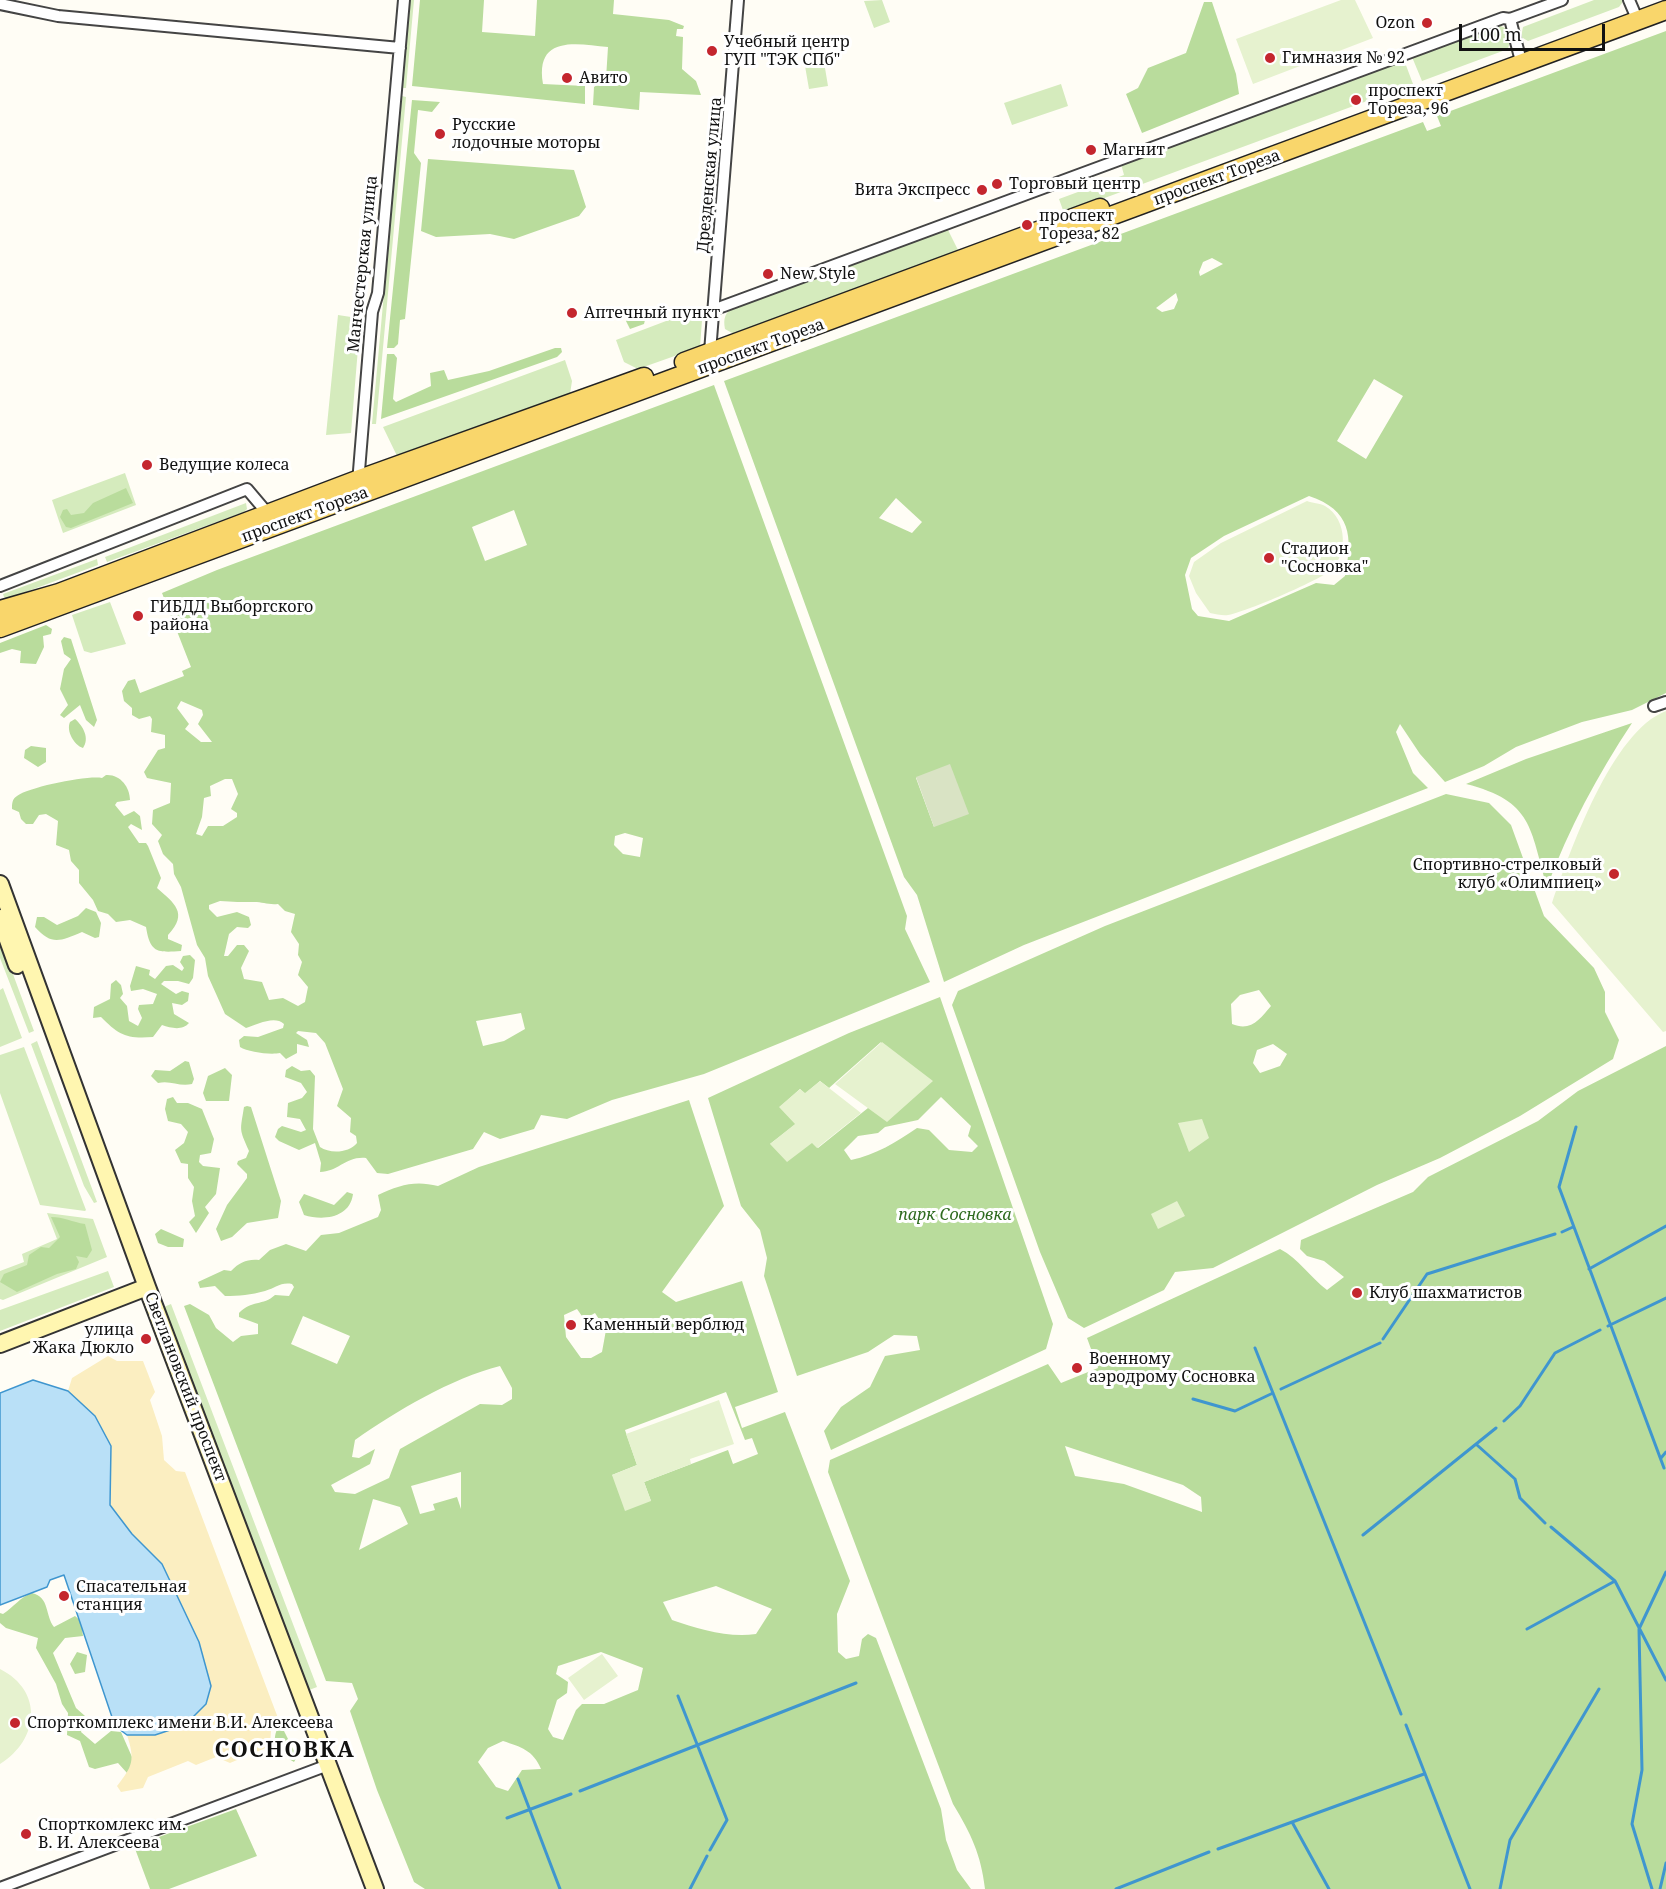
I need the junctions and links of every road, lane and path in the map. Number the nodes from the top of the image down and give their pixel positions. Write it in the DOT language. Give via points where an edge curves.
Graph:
graph roads {
  1 [pos="404,0"];
  2 [pos="738,0"];
  3 [pos="1562,0"];
  4 [pos="1662,0"];
  5 [pos="0,4"];
  6 [pos="1634,10"];
  7 [pos="1666,10"];
  8 [pos="1507,18"];
  9 [pos="400,48"];
  10 [pos="1519,60"];
  11 [pos="713,310"];
  12 [pos="710,352"];
  13 [pos="360,487"];
  14 [pos="269,515"];
  15 [pos="0,586"];
  16 [pos="0,610"];
  17 [pos="0,628"];
  18 [pos="1666,702"];
  19 [pos="1654,706"];
  20 [pos="0,884"];
  21 [pos="0,918"];
  22 [pos="143,1289"];
  23 [pos="0,1344"];
  24 [pos="324,1767"];
  25 [pos="0,1888"];
  26 [pos="364,1889"];
  27 [pos="375,1889"];
  1 -- 9 [label="street, Манчестерская улица"];
  2 -- 11 [label="street, Дрезденская улица"];
  3 -- 8 [label="street"];
  4 -- 6 [label="main road, проспект Тореза"];
  5 -- 9 [label="street" via="58,16"];
  6 -- 7 [label="main road, проспект Тореза"];
  6 -- 10 [label="main road, проспект Тореза"];
  8 -- 10 [label="street"];
  8 -- 11 [label="street"];
  9 -- 13 [label="street, Манчестерская улица" via="378,293 372,312"];
  10 -- 12 [label="main road, проспект Тореза"];
  10 -- 13 [label="main road, проспект Тореза"];
  11 -- 12 [label="street, Дрезденская улица"];
  12 -- 13 [label="main road, проспект Тореза"];
  13 -- 14 [label="main road, проспект Тореза"];
  13 -- 17 [label="main road, проспект Тореза"];
  14 -- 15 [label="street" via="247,489"];
  14 -- 16 [label="main road, проспект Тореза" via="59,593"];
  18 -- 19 [label="street"];
  20 -- 22 [label="main road, Светлановский проспект"];
  21 -- 22 [label="main road, Светлановский проспект"];
  22 -- 23 [label="main road"];
  22 -- 24 [label="main road, Светлановский проспект"];
  24 -- 25 [label="street"];
  24 -- 26 [label="main road, Светлановский проспект"];
  24 -- 27 [label="main road, Светлановский проспект"];
}
